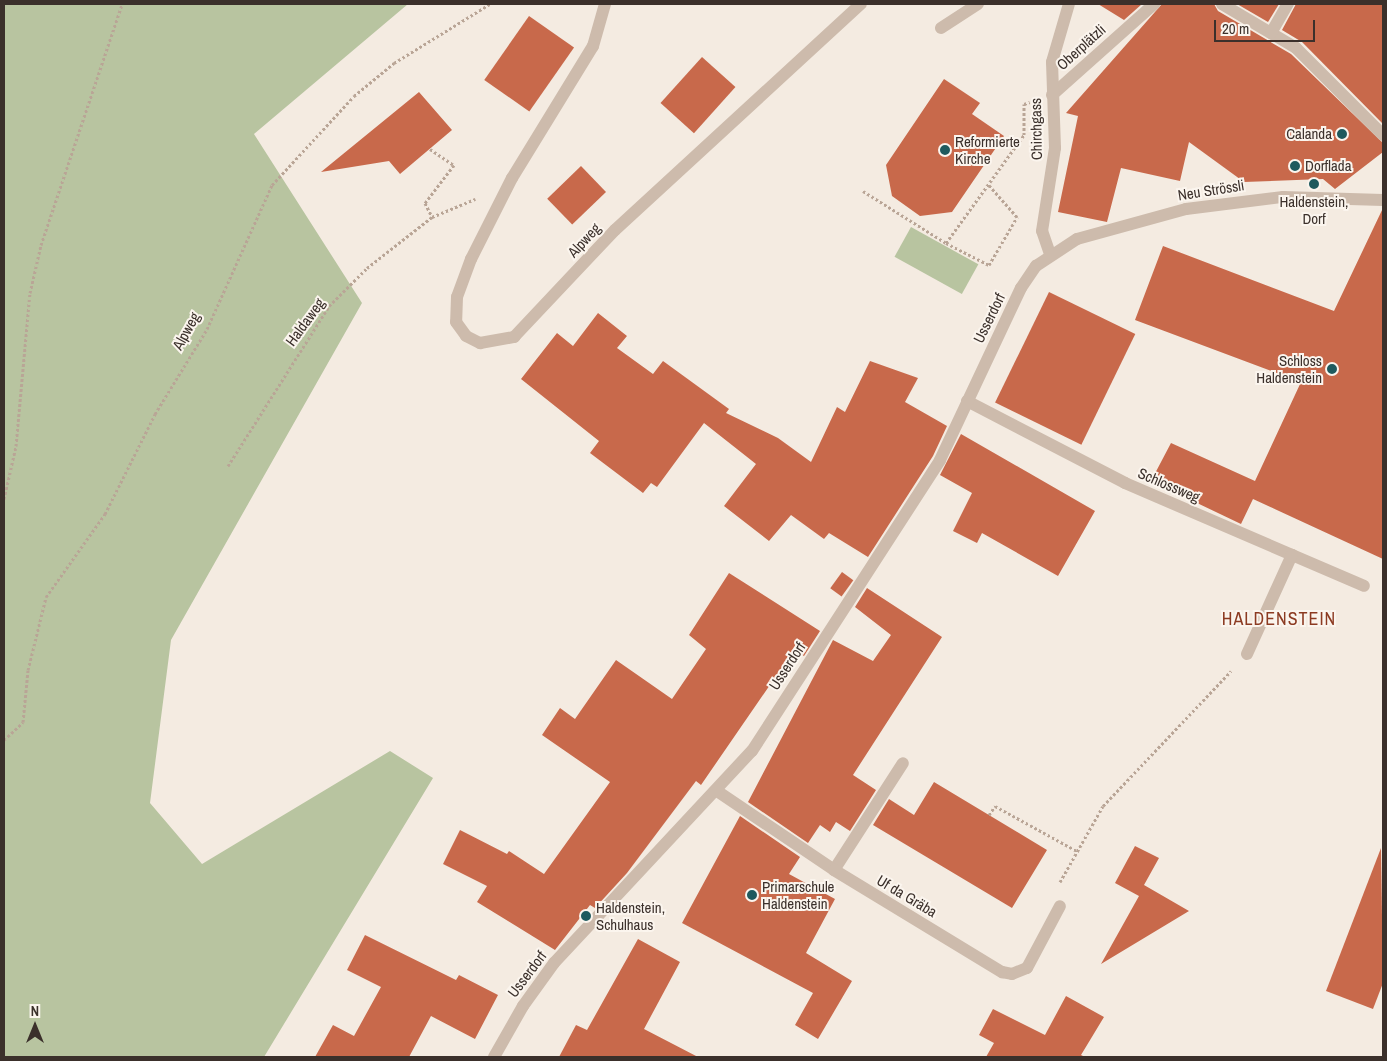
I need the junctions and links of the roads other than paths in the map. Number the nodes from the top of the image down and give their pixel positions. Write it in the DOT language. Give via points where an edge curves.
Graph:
graph roads {
  1 [pos="604,4"];
  2 [pos="861,4"];
  3 [pos="978,4"];
  4 [pos="1069,4"];
  5 [pos="1154,4"];
  6 [pos="1222,4"];
  7 [pos="1288,4"];
  8 [pos="941,28"];
  9 [pos="1270,34"];
  10 [pos="1052,95"];
  11 [pos="1383,135"];
  12 [pos="1383,200"];
  13 [pos="1050,254"];
  14 [pos="967,401"];
  15 [pos="1292,555"];
  16 [pos="1364,586"];
  17 [pos="1247,654"];
  18 [pos="903,763"];
  19 [pos="717,791"];
  20 [pos="834,870"];
  21 [pos="1060,906"];
  22 [pos="494,1057"];
  1 -- 2 [label="street, Alpweg" via="600,32 593,46 512,178 470,259 457,297 456,322 466,336 480,343 514,337 615,230"];
  3 -- 8 [label="street"];
  4 -- 10 [label="street, Chirchgass" via="1052,62"];
  5 -- 10 [label="street, Oberplätzli"];
  6 -- 9 [label="street"];
  7 -- 9 [label="street"];
  9 -- 11 [label="street" via="1296,48"];
  10 -- 13 [label="street, Chirchgass" via="1055,148 1042,231"];
  12 -- 13 [label="street, Neu Strössli" via="1283,197 1186,210 1077,239"];
  13 -- 14 [label="street, Usserdorf" via="1021,288"];
  14 -- 15 [label="street, Schlossweg" via="1125,484"];
  14 -- 19 [label="street, Usserdorf" via="940,460 752,751"];
  15 -- 16 [label="street, Schlossweg"];
  15 -- 17 [label="street"];
  18 -- 20 [label="street"];
  19 -- 20 [label="street, Uf da Gräba"];
  19 -- 22 [label="street, Usserdorf" via="554,964 523,1006"];
  20 -- 21 [label="street, Uf da Gräba" via="1002,972 1012,974 1032,962"];
}
